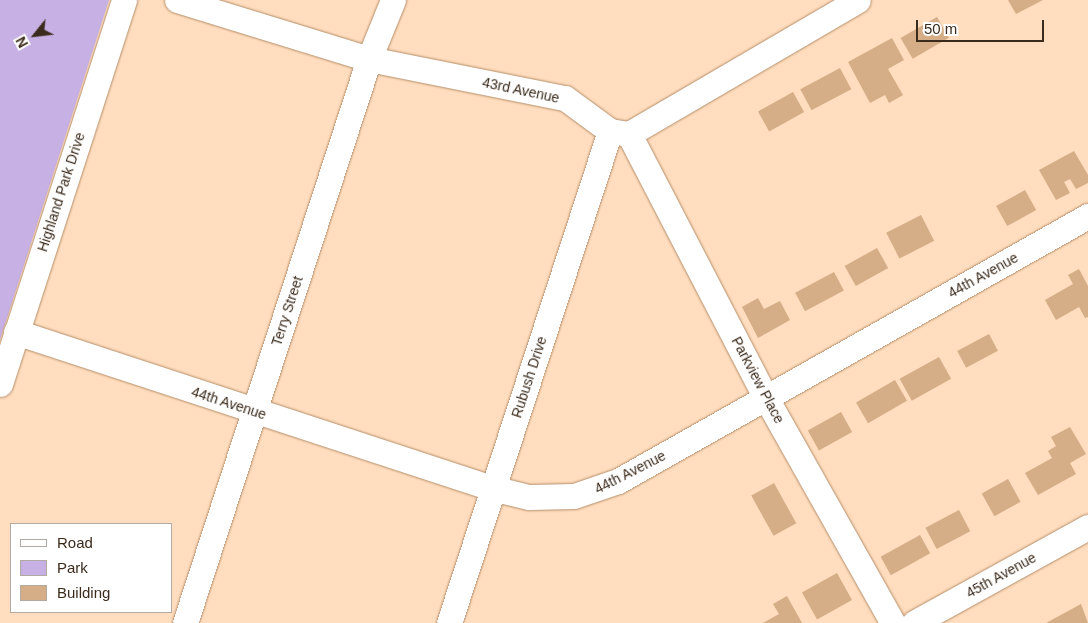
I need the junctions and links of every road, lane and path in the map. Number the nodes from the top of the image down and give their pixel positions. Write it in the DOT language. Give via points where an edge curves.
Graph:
graph roads {
  1 [pos="124,0"];
  2 [pos="178,0"];
  3 [pos="393,0"];
  4 [pos="858,0"];
  5 [pos="369,59"];
  6 [pos="620,132"];
  7 [pos="1088,216"];
  8 [pos="13,321"];
  9 [pos="0,384"];
  10 [pos="766,398"];
  11 [pos="254,411"];
  12 [pos="492,488"];
  13 [pos="1088,528"];
  14 [pos="185,623"];
  15 [pos="450,623"];
  16 [pos="893,623"];
  17 [pos="914,623"];
  1 -- 8 [label="street, Highland Park Drive"];
  2 -- 5 [label="street, 43rd Avenue"];
  3 -- 5 [label="street, Terry Street"];
  4 -- 6 [label="street"];
  5 -- 6 [label="street, 43rd Avenue" via="565,98"];
  5 -- 11 [label="street, Terry Street"];
  6 -- 10 [label="street, Parkview Place"];
  6 -- 12 [label="street, Rubush Drive"];
  7 -- 10 [label="street, 44th Avenue"];
  8 -- 9 [label="street, Highland Park Drive"];
  8 -- 11 [label="street, 44th Avenue"];
  10 -- 12 [label="street, 44th Avenue" via="618,481 593,491 550,498"];
  10 -- 16 [label="street, Parkview Place"];
  11 -- 12 [label="street, 44th Avenue"];
  11 -- 14 [label="street, Terry Street"];
  12 -- 15 [label="street, Rubush Drive"];
  13 -- 17 [label="street, 45th Avenue"];
}
